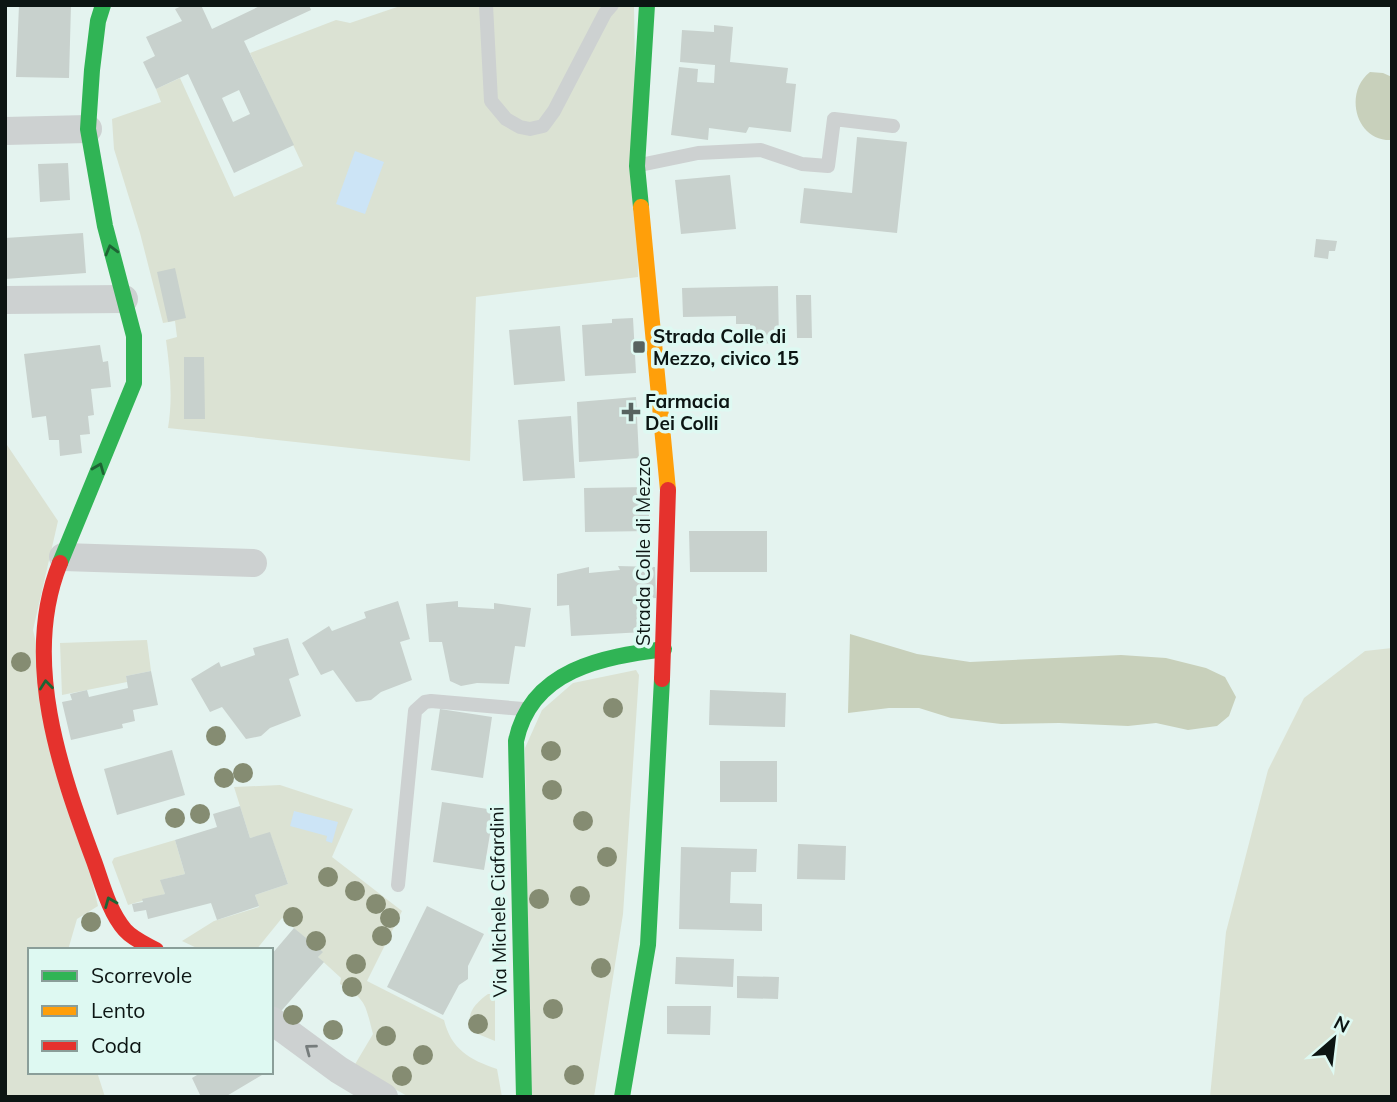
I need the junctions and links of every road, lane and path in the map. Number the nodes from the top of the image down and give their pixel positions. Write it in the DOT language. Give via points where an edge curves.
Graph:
graph roads {
  1 [pos="103,5"];
  2 [pos="486,5"];
  3 [pos="612,5"];
  4 [pos="647,5"];
  5 [pos="894,126"];
  6 [pos="88,129"];
  7 [pos="5,131"];
  8 [pos="637,166"];
  9 [pos="124,299"];
  10 [pos="5,300"];
  11 [pos="63,556"];
  12 [pos="253,563"];
  13 [pos="664,649"];
  14 [pos="528,709"];
  15 [pos="398,885"];
  16 [pos="152,948"];
  17 [pos="273,1021"];
  18 [pos="384,1097"];
  19 [pos="524,1097"];
  20 [pos="622,1097"];
  1 -- 6 [label="street"];
  2 -- 3 [label="lane" via="492,101 506,119 530,129 543,126 554,111"];
  4 -- 8 [label="street, Strada Colle di Mezzo"];
  5 -- 8 [label="lane" via="834,119 828,166 802,164 761,150 698,153"];
  6 -- 7 [label="street"];
  9 -- 6 [label="street, one-way"];
  8 -- 13 [label="street, Strada Colle di Mezzo" via="668,484"];
  9 -- 10 [label="street"];
  11 -- 9 [label="street, one-way" via="134,383 134,336"];
  11 -- 12 [label="street"];
  16 -- 11 [label="street, one-way" via="118,921 92,856 50,715 44,655 46,604"];
  13 -- 14 [label="street, Via Michele Ciafardini" via="579,667"];
  13 -- 20 [label="street, Strada Colle di Mezzo" via="648,944"];
  14 -- 15 [label="lane" via="431,701 415,711"];
  14 -- 19 [label="street, Via Michele Ciafardini" via="516,741"];
  18 -- 17 [label="street, one-way"];
}
